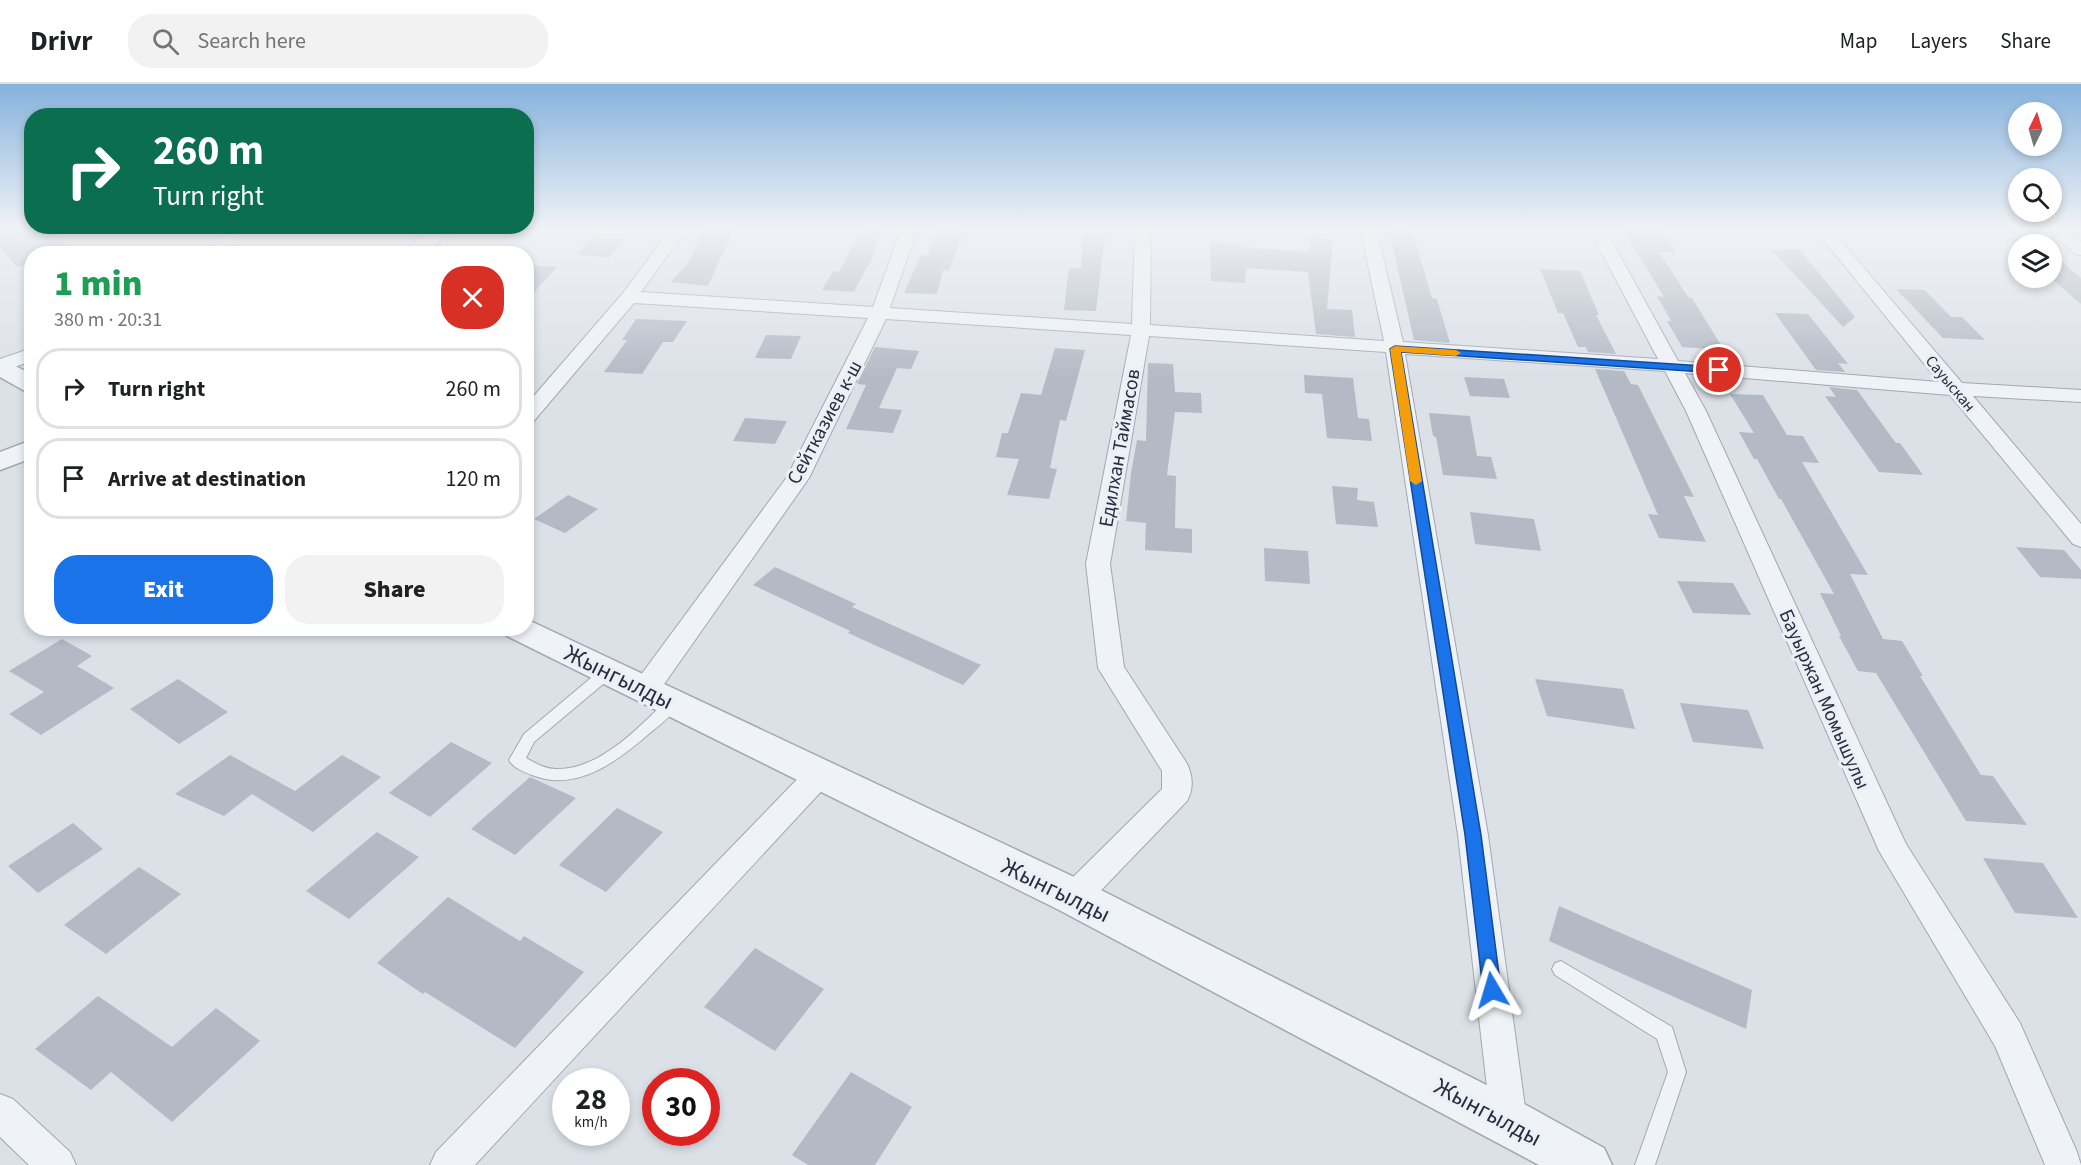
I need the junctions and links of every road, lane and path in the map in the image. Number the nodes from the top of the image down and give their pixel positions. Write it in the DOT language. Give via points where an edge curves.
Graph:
graph roads {
  1 [pos="643,277"];
  2 [pos="892,277"];
  3 [pos="1142,277"];
  4 [pos="1379,277"];
  5 [pos="1623,277"];
  6 [pos="1863,277"];
  7 [pos="628,297"];
  8 [pos="879,315"];
  9 [pos="1141,330"];
  10 [pos="1395,349"];
  11 [pos="24,357"];
  12 [pos="1671,366"];
  13 [pos="0,367"];
  14 [pos="24,380"];
  15 [pos="1956,389"];
  16 [pos="2081,396"];
  17 [pos="534,409"];
  18 [pos="24,452"];
  19 [pos="0,462"];
  20 [pos="2081,539"];
  21 [pos="534,635"];
  22 [pos="609,671"];
  23 [pos="659,696"];
  24 [pos="819,775"];
  25 [pos="1074,897"];
  26 [pos="1561,969"];
  27 [pos="0,1112"];
  28 [pos="1509,1122"];
  29 [pos="1580,1164"];
  30 [pos="57,1165"];
  31 [pos="449,1165"];
  32 [pos="1645,1165"];
  33 [pos="2064,1165"];
  1 -- 7 [label="street"];
  2 -- 8 [label="street, Сейтказиев к-ш"];
  3 -- 9 [label="street, Едилхан Таймасов"];
  4 -- 10 [label="street"];
  5 -- 12 [label="street, Бауыржан Момышулы"];
  6 -- 15 [label="street, Сауыскан"];
  7 -- 8 [label="street"];
  7 -- 17 [label="street"];
  8 -- 9 [label="street"];
  8 -- 23 [label="street, Сейтказиев к-ш" via="798,478"];
  9 -- 10 [label="street"];
  9 -- 25 [label="street, Едилхан Таймасов" via="1098,564 1111,668 1176,770 1177,793"];
  10 -- 12 [label="street"];
  10 -- 28 [label="street" via="1473,835"];
  11 -- 13 [label="street"];
  12 -- 15 [label="street"];
  12 -- 33 [label="street, Бауыржан Момышулы" via="1696,411 1894,851 2008,1035"];
  13 -- 14 [label="street"];
  15 -- 16 [label="street"];
  15 -- 20 [label="street, Сауыскан"];
  18 -- 19 [label="street"];
  21 -- 22 [label="street, Жынгылды"];
  22 -- 23 [label="street, Жынгылды"];
  22 -- 23 [label="lane" via="529,738 517,760 557,776 594,768 644,732"];
  23 -- 24 [label="street, Жынгылды"];
  24 -- 25 [label="street, Жынгылды"];
  24 -- 31 [label="street"];
  25 -- 28 [label="street, Жынгылды"];
  26 -- 32 [label="lane" via="1665,1032 1677,1072"];
  27 -- 30 [label="street"];
  28 -- 29 [label="street, Жынгылды"];
}
